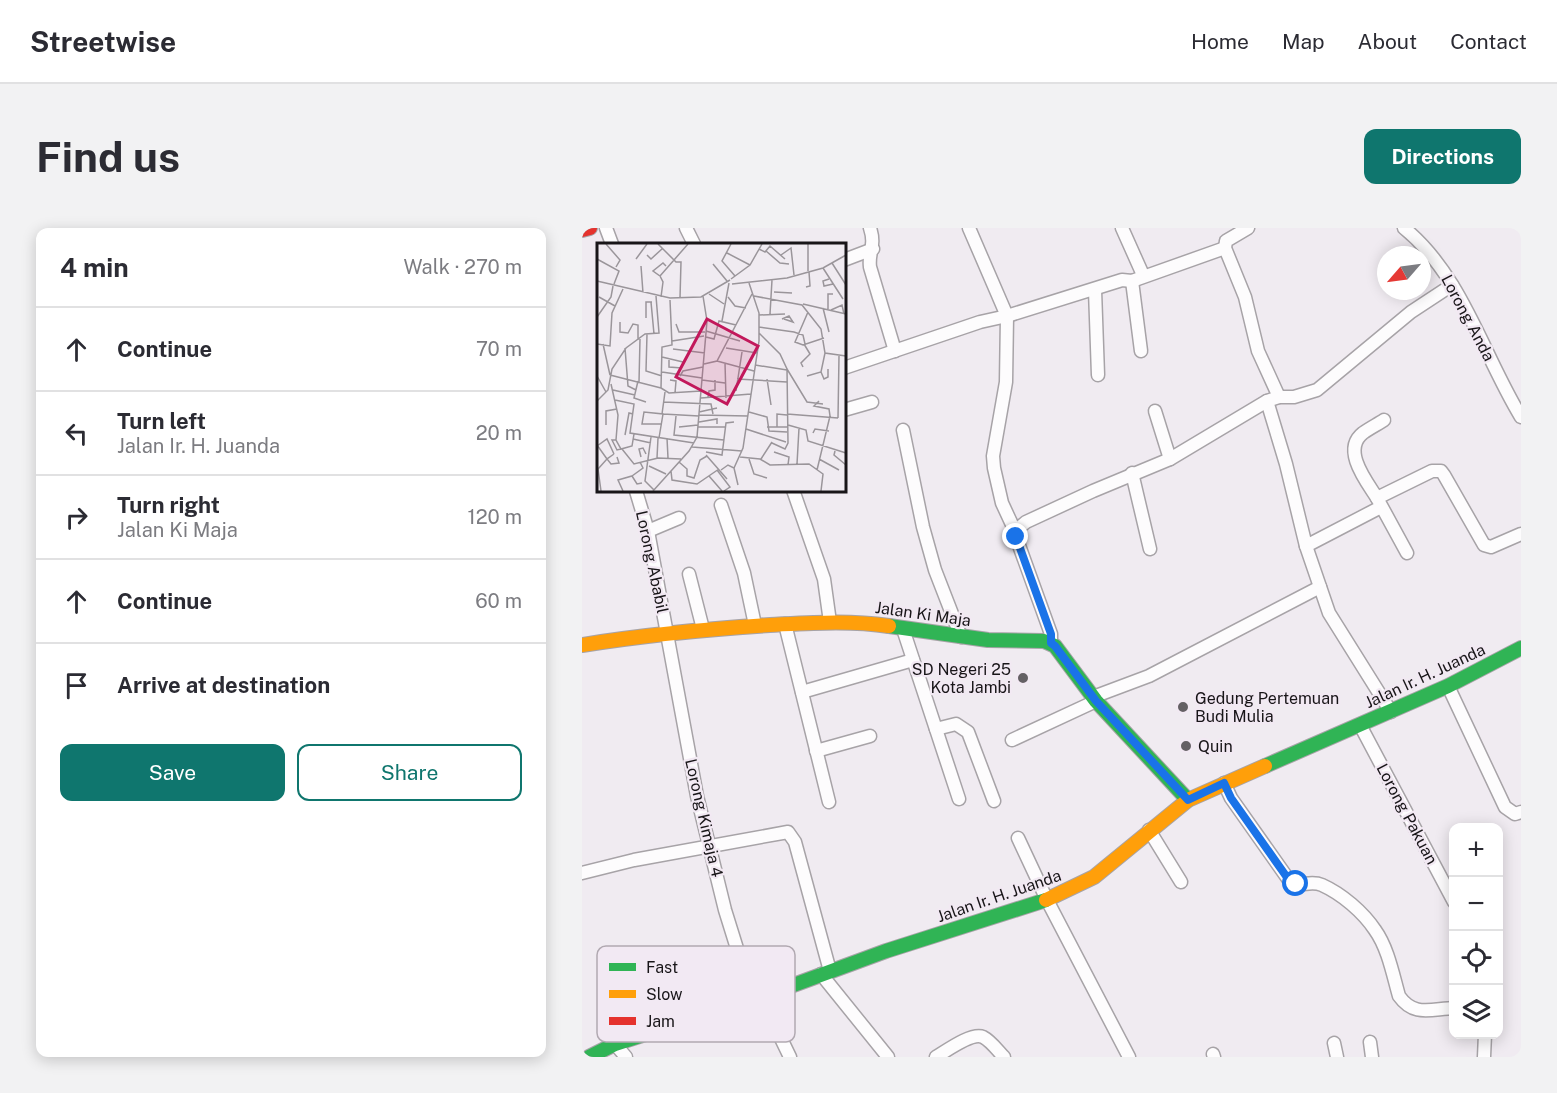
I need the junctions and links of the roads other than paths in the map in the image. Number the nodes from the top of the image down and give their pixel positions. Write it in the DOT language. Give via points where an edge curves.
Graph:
graph roads {
  1 [pos="590,228"];
  2 [pos="606,228"];
  3 [pos="686,228"];
  4 [pos="870,228"];
  5 [pos="969,228"];
  6 [pos="1122,228"];
  7 [pos="1248,228"];
  8 [pos="1404,228"];
  9 [pos="582,230"];
  10 [pos="612,243"];
  11 [pos="694,243"];
  12 [pos="1225,248"];
  13 [pos="873,249"];
  14 [pos="846,259"];
  15 [pos="1138,278"];
  16 [pos="1452,285"];
  17 [pos="1095,290"];
  18 [pos="1008,316"];
  19 [pos="895,351"];
  20 [pos="1141,351"];
  21 [pos="846,367"];
  22 [pos="1098,375"];
  23 [pos="1273,399"];
  24 [pos="872,402"];
  25 [pos="846,409"];
  26 [pos="1155,411"];
  27 [pos="1521,417"];
  28 [pos="1384,420"];
  29 [pos="903,430"];
  30 [pos="1170,459"];
  31 [pos="1132,473"];
  32 [pos="636,492"];
  33 [pos="794,492"];
  34 [pos="1379,503"];
  35 [pos="721,505"];
  36 [pos="679,518"];
  37 [pos="648,531"];
  38 [pos="1015,531"];
  39 [pos="1521,534"];
  40 [pos="1306,546"];
  41 [pos="1150,549"];
  42 [pos="1407,553"];
  43 [pos="689,574"];
  44 [pos="1320,587"];
  45 [pos="830,622"];
  46 [pos="785,624"];
  47 [pos="755,625"];
  48 [pos="704,629"];
  49 [pos="903,629"];
  50 [pos="667,633"];
  51 [pos="961,637"];
  52 [pos="1051,643"];
  53 [pos="582,645"];
  54 [pos="1521,648"];
  55 [pos="913,660"];
  56 [pos="1448,686"];
  57 [pos="802,692"];
  58 [pos="1094,699"];
  59 [pos="1391,712"];
  60 [pos="1360,725"];
  61 [pos="936,729"];
  62 [pos="870,736"];
  63 [pos="1012,740"];
  64 [pos="816,751"];
  65 [pos="1224,783"];
  66 [pos="959,799"];
  67 [pos="1188,800"];
  68 [pos="994,801"];
  69 [pos="829,802"];
  70 [pos="1521,812"];
  71 [pos="1149,830"];
  72 [pos="1018,838"];
  73 [pos="710,846"];
  74 [pos="582,873"];
  75 [pos="1181,882"];
  76 [pos="1449,893"];
  77 [pos="1047,900"];
  78 [pos="737,946"];
  79 [pos="825,973"];
  80 [pos="795,984"];
  81 [pos="1449,1008"];
  82 [pos="1485,1039"];
  83 [pos="621,1042"];
  84 [pos="781,1042"];
  85 [pos="1370,1042"];
  86 [pos="1334,1043"];
  87 [pos="615,1044"];
  88 [pos="589,1057"];
  89 [pos="626,1057"];
  90 [pos="790,1057"];
  91 [pos="888,1057"];
  92 [pos="936,1057"];
  93 [pos="1004,1057"];
  94 [pos="1129,1057"];
  95 [pos="1336,1057"];
  96 [pos="1372,1057"];
  97 [pos="1484,1057"];
  1 -- 9 [label="main road"];
  2 -- 10 [label="street"];
  3 -- 11 [label="street"];
  4 -- 13 [label="street"];
  5 -- 18 [label="street"];
  6 -- 15 [label="street"];
  7 -- 12 [label="street" via="1226,241"];
  8 -- 16 [label="street, Lorong Anda"];
  12 -- 15 [label="street"];
  12 -- 23 [label="street" via="1245,297"];
  13 -- 14 [label="street"];
  13 -- 19 [label="street" via="870,267"];
  15 -- 17 [label="street"];
  15 -- 20 [label="street"];
  16 -- 23 [label="street" via="1411,312 1317,390"];
  16 -- 27 [label="street, Lorong Anda"];
  17 -- 18 [label="street"];
  17 -- 22 [label="street"];
  18 -- 19 [label="street"];
  18 -- 38 [label="street" via="1006,382 993,456 1002,503"];
  19 -- 21 [label="street"];
  23 -- 30 [label="street"];
  23 -- 40 [label="street"];
  24 -- 25 [label="street"];
  26 -- 30 [label="street"];
  28 -- 34 [label="street" via="1361,434 1355,448 1357,464"];
  29 -- 51 [label="street" via="935,570"];
  30 -- 31 [label="street"];
  31 -- 38 [label="street" via="1026,522"];
  31 -- 41 [label="street"];
  32 -- 37 [label="street, Lorong Ababil"];
  33 -- 45 [label="street" via="824,579"];
  34 -- 39 [label="street" via="1432,471 1441,471 1485,545 1491,547"];
  34 -- 40 [label="street"];
  34 -- 42 [label="street"];
  35 -- 47 [label="street" via="744,573"];
  36 -- 37 [label="street"];
  37 -- 50 [label="street, Lorong Ababil"];
  38 -- 52 [label="street"];
  40 -- 44 [label="street"];
  43 -- 48 [label="street"];
  44 -- 58 [label="street" via="1149,676"];
  44 -- 59 [label="street" via="1334,622"];
  45 -- 46 [label="main road, Jalan Ki Maja"];
  45 -- 49 [label="main road, Jalan Ki Maja"];
  46 -- 47 [label="main road, Jalan Ki Maja"];
  46 -- 57 [label="street"];
  47 -- 48 [label="main road, Jalan Ki Maja"];
  48 -- 50 [label="main road, Jalan Ki Maja"];
  49 -- 51 [label="main road, Jalan Ki Maja"];
  49 -- 55 [label="street"];
  50 -- 53 [label="main road, Jalan Ki Maja"];
  50 -- 73 [label="street, Lorong Kimaja 4"];
  51 -- 52 [label="main road, Jalan Ki Maja"];
  52 -- 58 [label="main road"];
  54 -- 56 [label="main road, Jalan Ir. H. Juanda"];
  55 -- 57 [label="street"];
  55 -- 61 [label="street"];
  56 -- 59 [label="main road, Jalan Ir. H. Juanda"];
  56 -- 70 [label="street" via="1505,807 1515,814"];
  57 -- 64 [label="street"];
  58 -- 63 [label="street"];
  58 -- 67 [label="main road"];
  59 -- 60 [label="main road, Jalan Ir. H. Juanda"];
  60 -- 65 [label="main road, Jalan Ir. H. Juanda"];
  60 -- 76 [label="street, Lorong Pakuan"];
  61 -- 66 [label="street"];
  61 -- 68 [label="street" via="956,724 968,732"];
  62 -- 64 [label="street"];
  64 -- 69 [label="street"];
  65 -- 67 [label="main road, Jalan Ir. H. Juanda"];
  65 -- 81 [label="street" via="1291,883 1322,884 1341,895 1376,931 1405,1005 1416,1010"];
  67 -- 71 [label="main road, Jalan Ir. H. Juanda"];
  71 -- 75 [label="street"];
  71 -- 77 [label="main road, Jalan Ir. H. Juanda" via="1094,877"];
  72 -- 77 [label="street"];
  73 -- 74 [label="street"];
  73 -- 78 [label="street, Lorong Kimaja 4" via="724,910"];
  73 -- 79 [label="street" via="791,834"];
  77 -- 79 [label="main road, Jalan Ir. H. Juanda"];
  77 -- 94 [label="street"];
  79 -- 80 [label="main road, Jalan Ir. H. Juanda"];
  79 -- 91 [label="street"];
  82 -- 97 [label="street"];
  83 -- 87 [label="main road, Jalan Ir. H. Juanda"];
  84 -- 90 [label="street, Lorong Kimaja 4"];
  85 -- 96 [label="street"];
  86 -- 95 [label="street"];
  87 -- 88 [label="main road, Jalan Ir. H. Juanda"];
  87 -- 89 [label="street"];
  92 -- 93 [label="street" via="971,1036 984,1038"];
}
